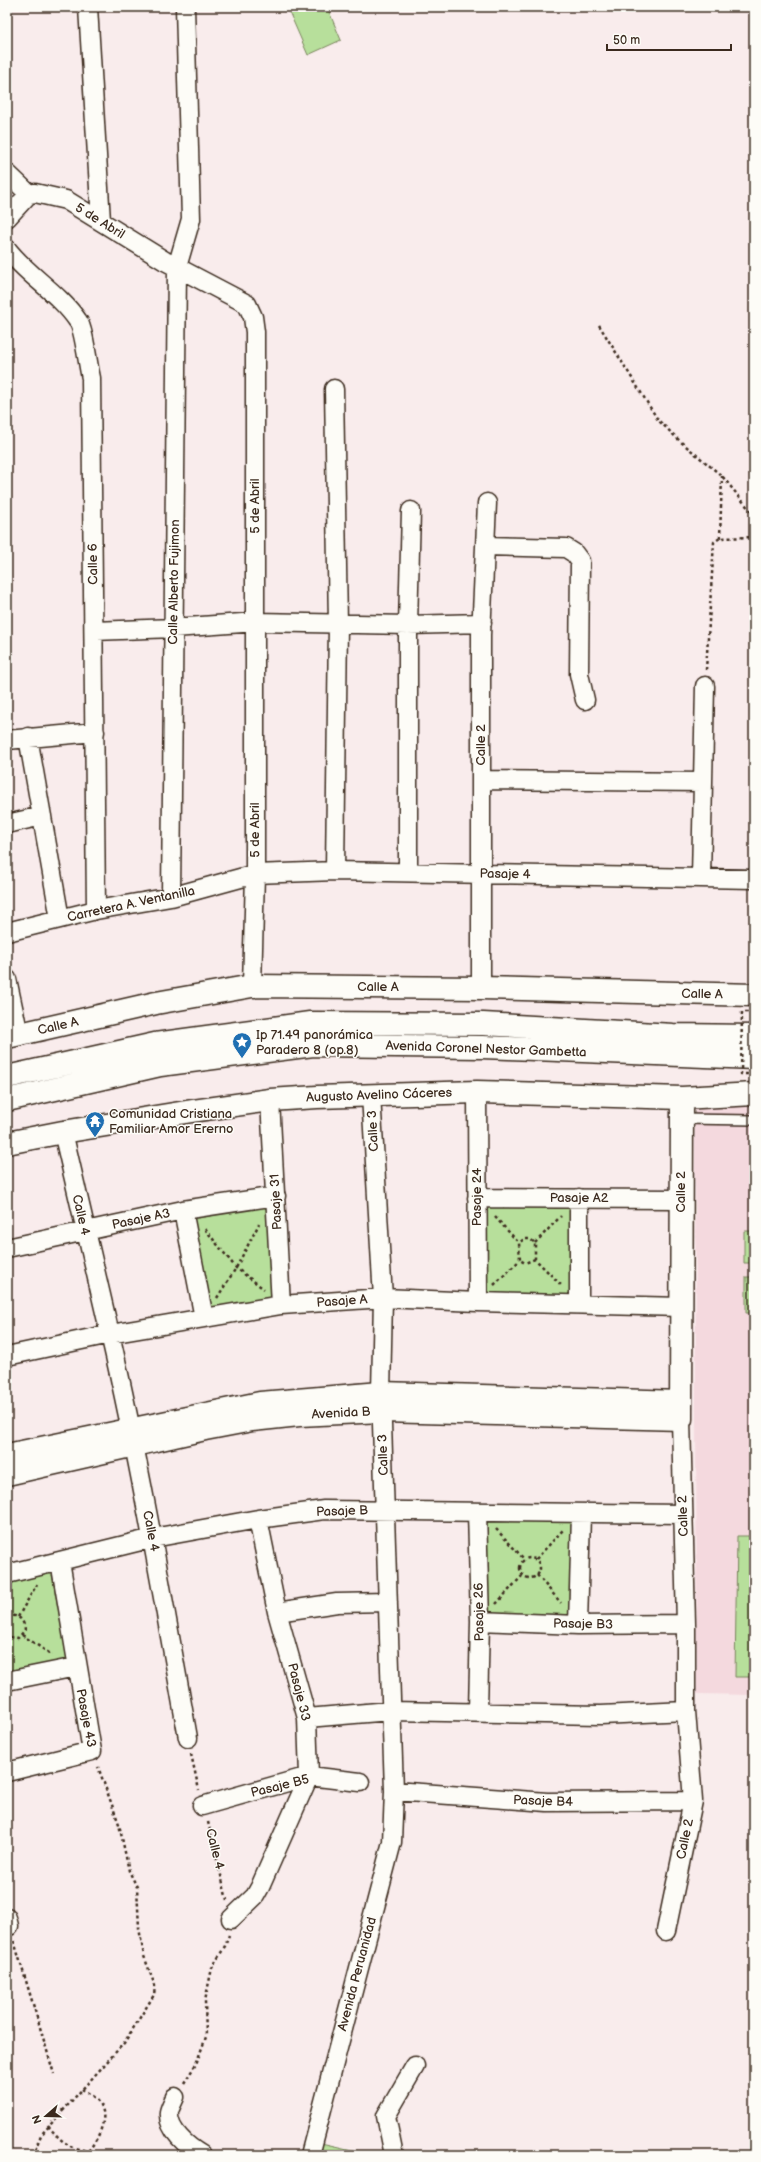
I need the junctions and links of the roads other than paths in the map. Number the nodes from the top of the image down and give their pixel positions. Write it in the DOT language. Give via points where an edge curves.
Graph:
graph roads {
  1 [pos="88,7"];
  2 [pos="186,7"];
  3 [pos="7,173"];
  4 [pos="29,194"];
  5 [pos="7,218"];
  6 [pos="101,221"];
  7 [pos="7,249"];
  8 [pos="177,267"];
  9 [pos="334,389"];
  10 [pos="487,503"];
  11 [pos="411,511"];
  12 [pos="485,546"];
  13 [pos="256,622"];
  14 [pos="482,623"];
  15 [pos="338,624"];
  16 [pos="408,625"];
  17 [pos="174,628"];
  18 [pos="94,631"];
  19 [pos="705,686"];
  20 [pos="584,700"];
  21 [pos="95,732"];
  22 [pos="28,737"];
  23 [pos="7,740"];
  24 [pos="481,780"];
  25 [pos="703,782"];
  26 [pos="42,816"];
  27 [pos="7,824"];
  28 [pos="335,871"];
  29 [pos="408,872"];
  30 [pos="255,874"];
  31 [pos="481,874"];
  32 [pos="701,878"];
  33 [pos="754,880"];
  34 [pos="171,897"];
  35 [pos="96,910"];
  36 [pos="60,919"];
  37 [pos="7,932"];
  38 [pos="7,979"];
  39 [pos="252,986"];
  40 [pos="481,988"];
  41 [pos="754,995"];
  42 [pos="13,1036"];
  43 [pos="754,1036"];
  44 [pos="754,1058"];
  45 [pos="7,1077"];
  46 [pos="477,1092"];
  47 [pos="754,1094"];
  48 [pos="371,1095"];
  49 [pos="682,1098"];
  50 [pos="7,1100"];
  51 [pos="270,1100"];
  52 [pos="682,1120"];
  53 [pos="754,1120"];
  54 [pos="62,1132"];
  55 [pos="7,1143"];
  56 [pos="276,1196"];
  57 [pos="477,1198"];
  58 [pos="580,1198"];
  59 [pos="681,1199"];
  60 [pos="183,1210"];
  61 [pos="85,1231"];
  62 [pos="7,1248"];
  63 [pos="383,1298"];
  64 [pos="478,1302"];
  65 [pos="579,1304"];
  66 [pos="281,1305"];
  67 [pos="681,1307"];
  68 [pos="204,1318"];
  69 [pos="110,1334"];
  70 [pos="7,1356"];
  71 [pos="381,1402"];
  72 [pos="681,1411"];
  73 [pos="132,1437"];
  74 [pos="7,1455"];
  75 [pos="7,1474"];
  76 [pos="384,1510"];
  77 [pos="477,1512"];
  78 [pos="683,1514"];
  79 [pos="258,1519"];
  80 [pos="575,1519"];
  81 [pos="153,1538"];
  82 [pos="60,1561"];
  83 [pos="7,1574"];
  84 [pos="388,1602"];
  85 [pos="277,1612"];
  86 [pos="480,1621"];
  87 [pos="686,1624"];
  88 [pos="578,1625"];
  89 [pos="76,1667"];
  90 [pos="7,1681"];
  91 [pos="390,1711"];
  92 [pos="478,1711"];
  93 [pos="686,1711"];
  94 [pos="307,1718"];
  95 [pos="188,1738"];
  96 [pos="7,1772"];
  97 [pos="309,1776"];
  98 [pos="360,1782"];
  99 [pos="394,1791"];
  100 [pos="693,1801"];
  101 [pos="202,1806"];
  102 [pos="230,1926"];
  103 [pos="666,1931"];
  104 [pos="415,2066"];
  105 [pos="175,2097"];
  106 [pos="202,2155"];
  107 [pos="310,2155"];
  108 [pos="394,2155"];
  1 -- 6 [label="street"];
  2 -- 8 [label="street, Calle Alberto Fujimon" via="191,219"];
  3 -- 4 [label="street"];
  4 -- 5 [label="street"];
  4 -- 6 [label="street, 5 de Abril" via="66,200"];
  6 -- 8 [label="street, 5 de Abril"];
  7 -- 18 [label="street, Calle 6" via="79,322 91,378"];
  8 -- 13 [label="street, 5 de Abril" via="247,304 253,317"];
  8 -- 17 [label="street, Calle Alberto Fujimon"];
  9 -- 15 [label="street"];
  10 -- 12 [label="street, Calle 2"];
  11 -- 16 [label="street"];
  12 -- 14 [label="street, Calle 2"];
  12 -- 20 [label="street" via="566,548 580,561 579,674"];
  13 -- 15 [label="street"];
  13 -- 17 [label="street"];
  13 -- 30 [label="street, 5 de Abril"];
  14 -- 16 [label="street"];
  14 -- 24 [label="street, Calle 2"];
  15 -- 16 [label="street"];
  15 -- 28 [label="street"];
  16 -- 29 [label="street"];
  17 -- 18 [label="street"];
  17 -- 34 [label="street, Calle Alberto Fujimon"];
  18 -- 21 [label="street, Calle 6"];
  19 -- 25 [label="street"];
  21 -- 22 [label="street"];
  21 -- 35 [label="street, Calle 6"];
  22 -- 23 [label="street"];
  22 -- 26 [label="street"];
  24 -- 25 [label="street"];
  24 -- 31 [label="street, Calle 2"];
  25 -- 32 [label="street"];
  26 -- 27 [label="street"];
  26 -- 36 [label="street"];
  28 -- 29 [label="street, Pasaje 4"];
  28 -- 30 [label="street, Pasaje 4"];
  29 -- 31 [label="street, Pasaje 4"];
  30 -- 34 [label="street, Carretera A. Ventanilla"];
  30 -- 39 [label="street, 5 de Abril"];
  31 -- 32 [label="street, Pasaje 4"];
  31 -- 40 [label="street, Calle 2"];
  32 -- 33 [label="street, Pasaje 4"];
  34 -- 35 [label="street, Carretera A. Ventanilla"];
  35 -- 36 [label="street, Carretera A. Ventanilla"];
  36 -- 37 [label="street, Carretera A. Ventanilla"];
  38 -- 42 [label="street"];
  39 -- 40 [label="main road, Calle A"];
  39 -- 42 [label="main road, Calle A" via="156,1003"];
  40 -- 41 [label="main road, Calle A"];
  43 -- 45 [label="main road, Avenida Coronel Nestor Gambetta" via="673,1035 483,1024 310,1023 155,1044"];
  44 -- 50 [label="main road, Avenida Coronel Nestor Gambetta" via="482,1047 313,1045 160,1065"];
  46 -- 48 [label="main road, Augusto Avelino Cáceres"];
  46 -- 49 [label="main road, Augusto Avelino Cáceres"];
  46 -- 57 [label="street, Pasaje 24"];
  47 -- 49 [label="main road, Augusto Avelino Cáceres"];
  48 -- 51 [label="main road, Augusto Avelino Cáceres"];
  48 -- 63 [label="street, Calle 3"];
  49 -- 52 [label="main road, Calle 2"];
  51 -- 54 [label="main road, Augusto Avelino Cáceres"];
  51 -- 56 [label="street, Pasaje 31"];
  52 -- 53 [label="lane"];
  52 -- 59 [label="main road, Calle 2"];
  54 -- 55 [label="main road, Augusto Avelino Cáceres"];
  54 -- 61 [label="street, Calle 4"];
  56 -- 60 [label="street, Pasaje A3"];
  56 -- 66 [label="street, Pasaje 31"];
  57 -- 58 [label="street, Pasaje A2"];
  57 -- 64 [label="street, Pasaje 24"];
  58 -- 59 [label="street, Pasaje A2"];
  58 -- 65 [label="street"];
  59 -- 67 [label="main road, Calle 2"];
  60 -- 61 [label="street, Pasaje A3"];
  60 -- 68 [label="street"];
  61 -- 62 [label="street, Pasaje A3"];
  61 -- 69 [label="street, Calle 4"];
  63 -- 64 [label="street, Pasaje A"];
  63 -- 66 [label="street, Pasaje A"];
  63 -- 71 [label="street, Calle 3"];
  64 -- 65 [label="street, Pasaje A"];
  65 -- 67 [label="street, Pasaje A"];
  66 -- 68 [label="street, Pasaje A"];
  67 -- 72 [label="main road, Calle 2"];
  68 -- 69 [label="street, Pasaje A"];
  69 -- 70 [label="street, Pasaje A"];
  69 -- 73 [label="street, Calle 4"];
  71 -- 72 [label="main road, Avenida B"];
  71 -- 73 [label="main road, Avenida B" via="260,1403"];
  71 -- 76 [label="street, Calle 3"];
  72 -- 78 [label="street, Calle 2"];
  73 -- 74 [label="main road, Avenida B"];
  73 -- 75 [label="main road, Avenida B"];
  73 -- 81 [label="street, Calle 4"];
  76 -- 77 [label="street, Pasaje B"];
  76 -- 79 [label="street, Pasaje B" via="324,1510"];
  76 -- 84 [label="street, Calle 3"];
  77 -- 80 [label="street, Pasaje B"];
  77 -- 86 [label="street, Pasaje 26"];
  78 -- 80 [label="street, Pasaje B"];
  78 -- 87 [label="street, Calle 2"];
  79 -- 81 [label="street, Pasaje B"];
  79 -- 85 [label="street, Pasaje 33"];
  80 -- 88 [label="street"];
  81 -- 82 [label="street, Pasaje B"];
  81 -- 95 [label="street, Calle 4"];
  82 -- 83 [label="street, Pasaje B"];
  82 -- 89 [label="street, Pasaje 43"];
  84 -- 85 [label="street" via="337,1603"];
  84 -- 91 [label="street, Calle 3"];
  85 -- 94 [label="street, Pasaje 33"];
  86 -- 88 [label="street, Pasaje B3"];
  86 -- 92 [label="street, Pasaje 26"];
  87 -- 88 [label="street, Pasaje B3"];
  87 -- 93 [label="street, Calle 2"];
  89 -- 90 [label="street"];
  89 -- 96 [label="street, Pasaje 43" via="92,1751"];
  91 -- 92 [label="street"];
  91 -- 94 [label="street"];
  91 -- 99 [label="street, Calle 3"];
  92 -- 93 [label="street" via="601,1715"];
  93 -- 100 [label="street, Calle 2"];
  94 -- 97 [label="street, Pasaje 33"];
  97 -- 98 [label="street, Pasaje B5"];
  97 -- 101 [label="street, Pasaje B5"];
  97 -- 102 [label="street, Pasaje 33" via="257,1891"];
  99 -- 100 [label="street, Pasaje B4" via="547,1802"];
  99 -- 107 [label="street, Avenida Peruanidad" via="392,1842"];
  100 -- 103 [label="street, Calle 2"];
  104 -- 108 [label="street" via="386,2116"];
  105 -- 106 [label="street" via="169,2113 176,2134"];
}
